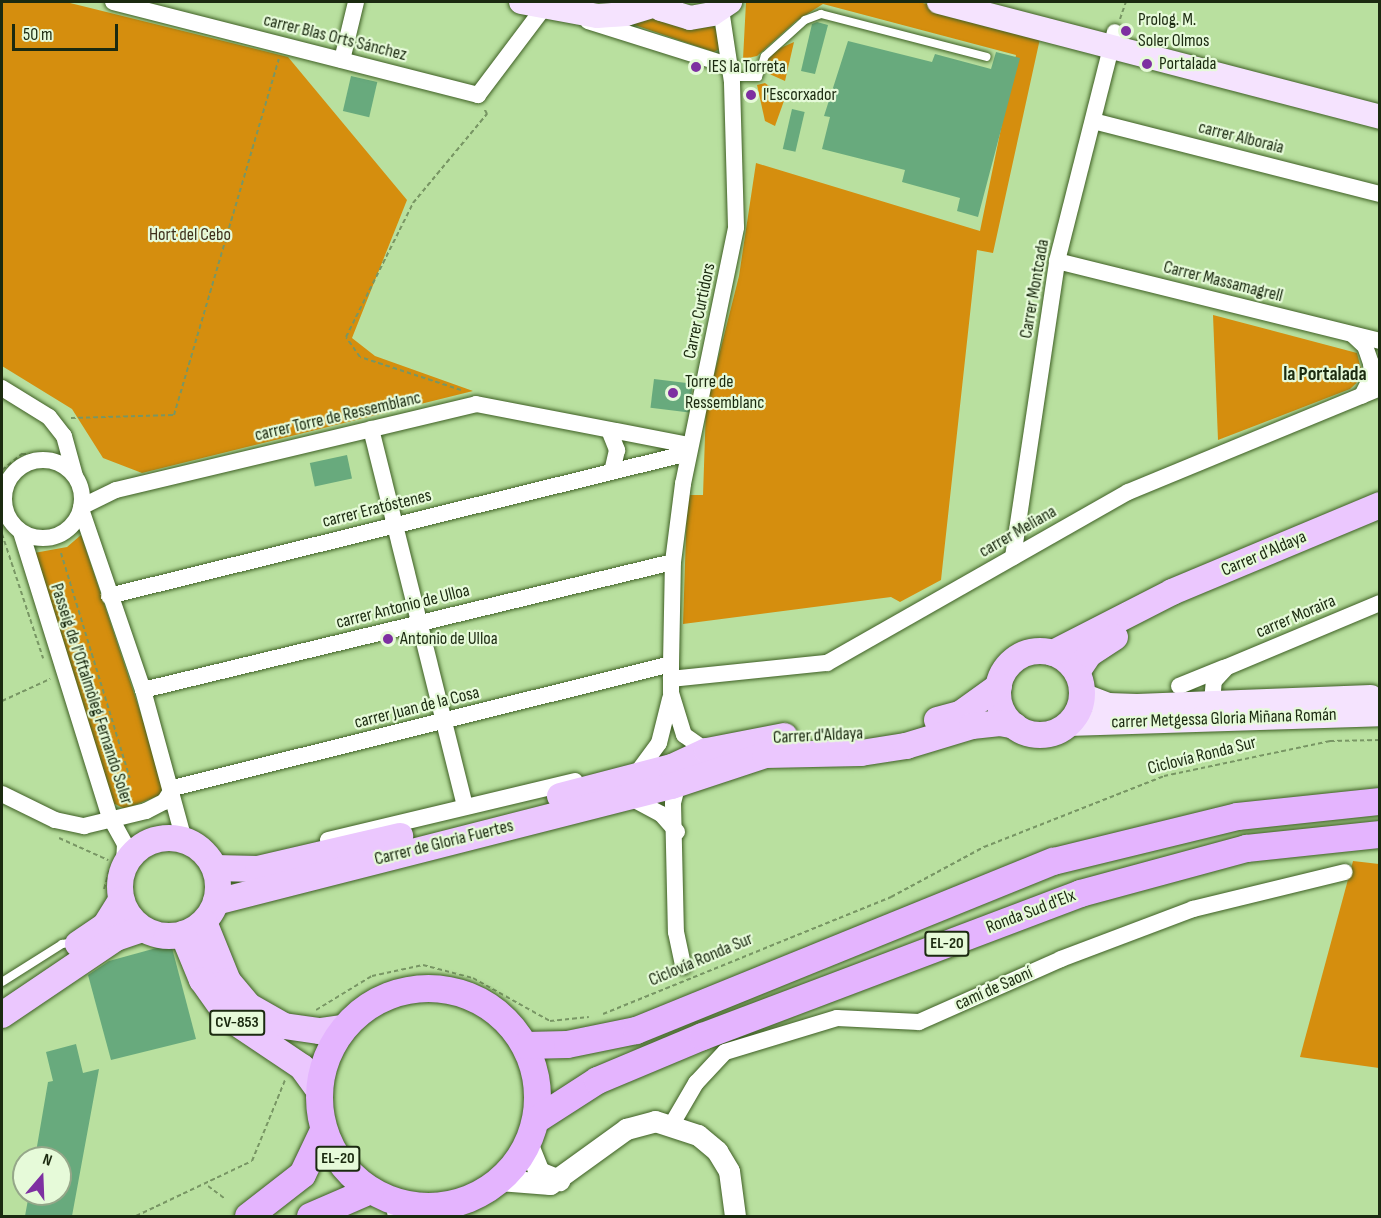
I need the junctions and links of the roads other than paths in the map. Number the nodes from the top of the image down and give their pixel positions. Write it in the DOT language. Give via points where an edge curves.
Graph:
graph roads {
  1 [pos="113,2"];
  2 [pos="356,2"];
  3 [pos="939,2"];
  4 [pos="992,2"];
  5 [pos="538,3"];
  6 [pos="654,3"];
  7 [pos="725,5"];
  8 [pos="179,10"];
  9 [pos="1113,40"];
  10 [pos="987,57"];
  11 [pos="342,60"];
  12 [pos="731,71"];
  13 [pos="1380,103"];
  14 [pos="1380,117"];
  15 [pos="1092,121"];
  16 [pos="1380,194"];
  17 [pos="1057,261"];
  18 [pos="1352,334"];
  19 [pos="1380,341"];
  20 [pos="2,388"];
  21 [pos="1380,388"];
  22 [pos="1362,396"];
  23 [pos="371,429"];
  24 [pos="609,430"];
  25 [pos="688,449"];
  26 [pos="654,462"];
  27 [pos="612,471"];
  28 [pos="75,476"];
  29 [pos="683,484"];
  30 [pos="3,492"];
  31 [pos="1380,506"];
  32 [pos="81,508"];
  33 [pos="1380,517"];
  34 [pos="394,525"];
  35 [pos="21,532"];
  36 [pos="1013,557"];
  37 [pos="673,562"];
  38 [pos="109,596"];
  39 [pos="1375,607"];
  40 [pos="419,623"];
  41 [pos="1053,653"];
  42 [pos="1227,667"];
  43 [pos="671,679"];
  44 [pos="1079,683"];
  45 [pos="999,686"];
  46 [pos="1179,686"];
  47 [pos="143,690"];
  48 [pos="1213,691"];
  49 [pos="1380,698"];
  50 [pos="1380,714"];
  51 [pos="443,722"];
  52 [pos="1068,724"];
  53 [pos="1015,726"];
  54 [pos="707,751"];
  55 [pos="675,784"];
  56 [pos="596,787"];
  57 [pos="173,788"];
  58 [pos="630,788"];
  59 [pos="2,794"];
  60 [pos="1380,801"];
  61 [pos="465,806"];
  62 [pos="110,817"];
  63 [pos="677,833"];
  64 [pos="1380,834"];
  65 [pos="184,840"];
  66 [pos="119,859"];
  67 [pos="276,864"];
  68 [pos="215,868"];
  69 [pos="1344,872"];
  70 [pos="112,898"];
  71 [pos="201,920"];
  72 [pos="142,929"];
  73 [pos="84,940"];
  74 [pos="683,966"];
  75 [pos="2,982"];
  76 [pos="2,996"];
  77 [pos="2,1015"];
  78 [pos="341,1028"];
  79 [pos="525,1045"];
  80 [pos="318,1089"];
  81 [pos="672,1124"];
  82 [pos="323,1130"];
  83 [pos="532,1132"];
  84 [pos="500,1180"];
  85 [pos="559,1180"];
  86 [pos="370,1190"];
  87 [pos="399,1209"];
  88 [pos="443,1210"];
  89 [pos="248,1216"];
  90 [pos="310,1216"];
  91 [pos="735,1216"];
  1 -- 8 [label="street, carrer Blas Orts Sánchez"];
  2 -- 11 [label="street"];
  3 -- 9 [label="main road"];
  4 -- 9 [label="main road"];
  5 -- 6 [label="main road" via="597,16 626,14"];
  5 -- 11 [label="street, carrer Blas Orts Sánchez" via="478,95"];
  5 -- 12 [label="street"];
  6 -- 7 [label="main road" via="690,18"];
  7 -- 12 [label="street, Carrer Curtidors"];
  8 -- 11 [label="street, carrer Blas Orts Sánchez"];
  9 -- 13 [label="main road"];
  9 -- 14 [label="main road"];
  9 -- 15 [label="street, Carrer Montcada"];
  10 -- 12 [label="lane" via="821,14 805,20 765,56 758,77"];
  12 -- 25 [label="street, Carrer Curtidors" via="736,227"];
  15 -- 16 [label="street, carrer Alboraia"];
  15 -- 17 [label="street, Carrer Montcada"];
  17 -- 18 [label="street, Carrer Massamagrell"];
  17 -- 36 [label="street, Carrer Montcada"];
  18 -- 19 [label="street, Carrer Massamagrell"];
  18 -- 22 [label="street" via="1365,346 1371,363 1372,376"];
  20 -- 28 [label="street" via="49,417 64,436"];
  21 -- 22 [label="street, carrer Meliana"];
  22 -- 36 [label="street, carrer Meliana" via="1128,492"];
  23 -- 24 [label="street, carrer Torre de Ressemblanc" via="476,404"];
  23 -- 32 [label="street, carrer Torre de Ressemblanc" via="116,490"];
  23 -- 34 [label="street"];
  24 -- 25 [label="street, carrer Torre de Ressemblanc"];
  24 -- 27 [label="street" via="616,450"];
  25 -- 26 [label="street, carrer Eratóstenes"];
  25 -- 29 [label="street, Carrer Curtidors"];
  26 -- 27 [label="street, carrer Eratóstenes"];
  26 -- 29 [label="street"];
  27 -- 34 [label="street, carrer Eratóstenes"];
  28 -- 30 [label="street" via="47,460 28,463 9,479"];
  28 -- 32 [label="street"];
  29 -- 37 [label="street, Carrer Curtidors"];
  30 -- 35 [label="street" via="6,512"];
  31 -- 41 [label="main road, Carrer d'Aldaya" via="1173,591"];
  32 -- 35 [label="street" via="71,526 57,536 39,538"];
  32 -- 38 [label="street"];
  33 -- 44 [label="main road, Carrer d'Aldaya" via="1156,612 1094,649"];
  34 -- 38 [label="street, carrer Eratóstenes"];
  34 -- 40 [label="street"];
  35 -- 62 [label="street, Passeig de l'Oftalmòleg Fernando Soler"];
  36 -- 43 [label="street, carrer Meliana" via="827,663"];
  37 -- 40 [label="street, carrer Antonio de Ulloa"];
  37 -- 43 [label="street, Carrer Curtidors"];
  38 -- 47 [label="street"];
  39 -- 42 [label="street, carrer Moraira"];
  40 -- 47 [label="street, carrer Antonio de Ulloa"];
  40 -- 51 [label="street"];
  41 -- 44 [label="main road"];
  41 -- 45 [label="main road" via="1018,657"];
  42 -- 46 [label="street, carrer Moraira"];
  42 -- 48 [label="street, carrer Moraira"];
  43 -- 51 [label="street, carrer Juan de la Cosa"];
  43 -- 54 [label="street, Carrer Curtidors" via="684,735"];
  43 -- 58 [label="street, Carrer Curtidors" via="661,740"];
  44 -- 48 [label="main road, carrer Metgessa Gloria Miñana Román" via="1108,705 1137,706"];
  44 -- 52 [label="main road"];
  45 -- 53 [label="main road" via="1001,708"];
  45 -- 54 [label="main road, Carrer d'Aldaya" via="960,714 901,729 857,736 778,737"];
  47 -- 57 [label="street"];
  48 -- 49 [label="main road, carrer Metgessa Gloria Miñana Román"];
  50 -- 52 [label="main road, carrer Metgessa Gloria Miñana Román"];
  51 -- 57 [label="street, carrer Juan de la Cosa"];
  51 -- 61 [label="street"];
  52 -- 53 [label="main road" via="1048,734"];
  53 -- 55 [label="main road, Carrer d'Aldaya" via="972,726 906,746 861,753 765,756"];
  54 -- 58 [label="main road, Carrer d'Aldaya"];
  55 -- 58 [label="main road, Carrer de Gloria Fuertes"];
  55 -- 63 [label="street"];
  56 -- 58 [label="main road, Carrer de Gloria Fuertes"];
  56 -- 61 [label="street, Carrer de Gloria Fuertes" via="575,781"];
  56 -- 67 [label="main road, Carrer de Gloria Fuertes"];
  57 -- 62 [label="street" via="164,802"];
  57 -- 65 [label="street"];
  58 -- 63 [label="street"];
  58 -- 71 [label="main road, Carrer de Gloria Fuertes"];
  59 -- 62 [label="street" via="75,826"];
  60 -- 79 [label="highway, EL-20" via="1237,816 1053,861 636,1030 567,1044"];
  61 -- 67 [label="street, Carrer de Gloria Fuertes" via="288,850"];
  62 -- 66 [label="street, Passeig de l'Oftalmòleg Fernando Soler" via="125,844"];
  63 -- 74 [label="street" via="676,932"];
  64 -- 83 [label="highway, Ronda Sud d'Elx / EL-20" via="1246,848 1080,893 597,1080"];
  65 -- 66 [label="main road" via="149,841"];
  65 -- 68 [label="main road" via="208,856"];
  66 -- 70 [label="main road"];
  67 -- 68 [label="main road, Carrer de Gloria Fuertes" via="238,872"];
  68 -- 71 [label="main road"];
  69 -- 81 [label="street, camí de Saoní" via="1193,909 1061,959 919,1022 837,1018 725,1052 696,1083"];
  70 -- 72 [label="main road"];
  70 -- 73 [label="main road" via="105,926"];
  71 -- 72 [label="main road, Carrer de Gloria Fuertes" via="162,936"];
  71 -- 78 [label="main road" via="228,981 249,1006 284,1026"];
  71 -- 80 [label="main road, CV-853" via="202,980 229,1018 292,1059"];
  72 -- 77 [label="main road" via="116,938"];
  73 -- 75 [label="lane" via="62,944"];
  73 -- 76 [label="main road"];
  78 -- 79 [label="highway, EL-20" via="368,1004 402,990 438,987 473,996 503,1016"];
  78 -- 80 [label="highway, EL-20" via="325,1057"];
  79 -- 83 [label="highway, EL-20" via="537,1082"];
  80 -- 82 [label="highway, Ronda Sud d'Elx / EL-20"];
  81 -- 85 [label="street" via="655,1121 626,1129"];
  81 -- 91 [label="street" via="698,1135 717,1151 729,1171"];
  82 -- 86 [label="highway, Ronda Sud d'Elx / EL-20" via="333,1153"];
  82 -- 89 [label="highway, EL-20" via="302,1174"];
  83 -- 84 [label="highway, Ronda Sud d'Elx / EL-20"];
  83 -- 85 [label="street" via="539,1172"];
  84 -- 85 [label="street" via="534,1187"];
  84 -- 88 [label="highway, Ronda Sud d'Elx / EL-20"];
  86 -- 87 [label="highway, Ronda Sud d'Elx / EL-20"];
  86 -- 90 [label="highway, EL-20"];
  87 -- 88 [label="highway, Ronda Sud d'Elx / EL-20"];
}
